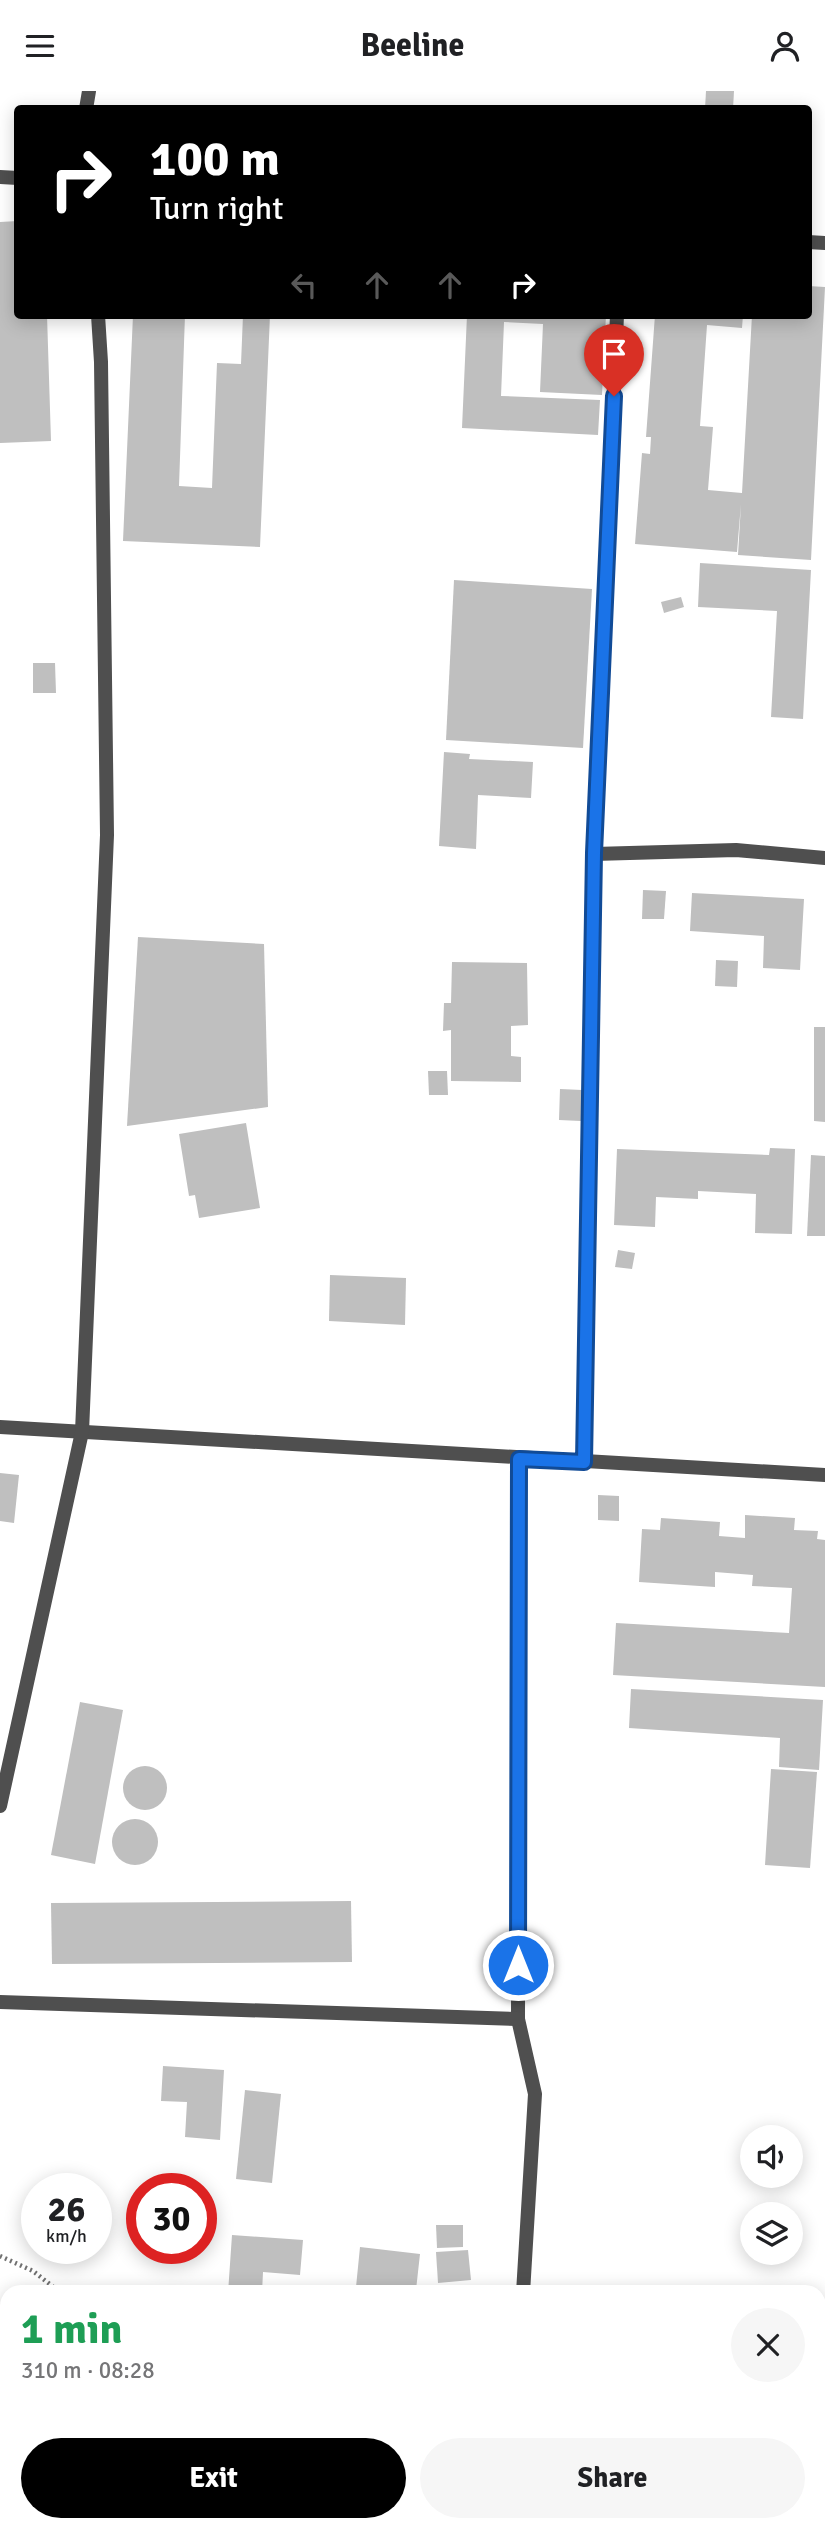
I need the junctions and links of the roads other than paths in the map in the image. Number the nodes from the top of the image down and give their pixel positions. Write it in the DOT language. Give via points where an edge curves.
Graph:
graph roads {
  1 [pos="97,319"];
  2 [pos="617,319"];
  3 [pos="594,853"];
  4 [pos="825,858"];
  5 [pos="0,1427"];
  6 [pos="82,1432"];
  7 [pos="519,1459"];
  8 [pos="584,1462"];
  9 [pos="825,1475"];
  10 [pos="0,1806"];
  11 [pos="0,2001"];
  12 [pos="518,2019"];
  13 [pos="523,2285"];
  1 -- 6 [label="street" via="107,835"];
  2 -- 3 [label="street"];
  3 -- 4 [label="street" via="736,850"];
  3 -- 8 [label="street"];
  5 -- 6 [label="street"];
  6 -- 7 [label="street"];
  6 -- 10 [label="street"];
  7 -- 8 [label="street"];
  7 -- 12 [label="street"];
  8 -- 9 [label="street"];
  11 -- 12 [label="street"];
  12 -- 13 [label="street" via="535,2094"];
}
